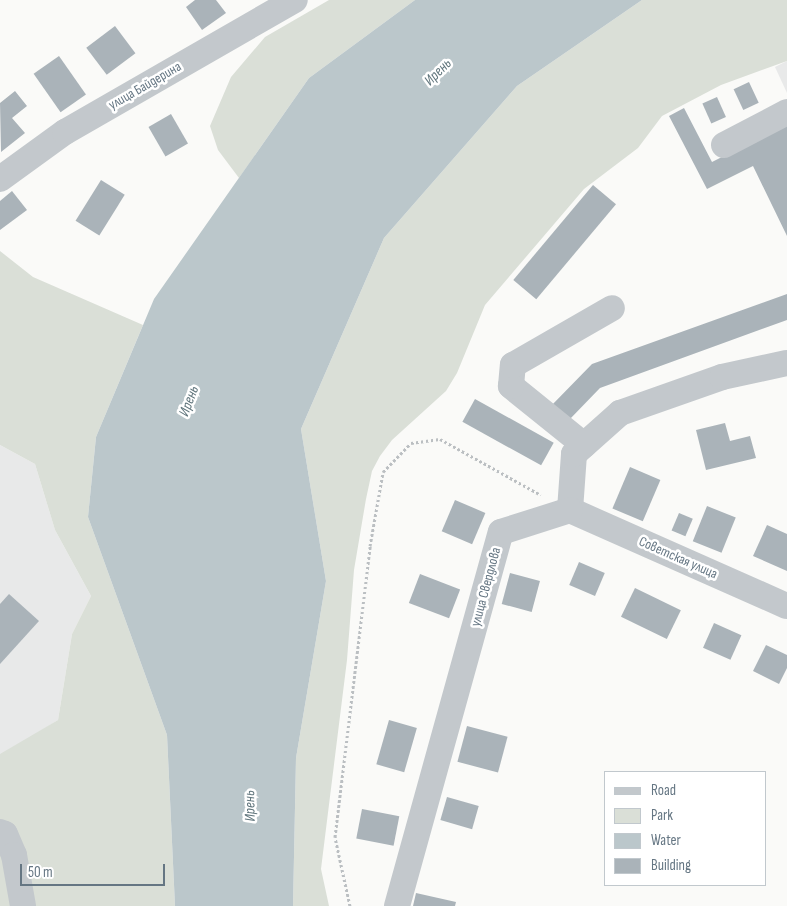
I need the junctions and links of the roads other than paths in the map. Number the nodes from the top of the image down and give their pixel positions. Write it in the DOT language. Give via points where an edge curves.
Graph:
graph roads {
  1 [pos="295,0"];
  2 [pos="787,112"];
  3 [pos="724,145"];
  4 [pos="0,179"];
  5 [pos="612,308"];
  6 [pos="787,363"];
  7 [pos="584,446"];
  8 [pos="570,510"];
  9 [pos="787,606"];
  10 [pos="0,832"];
  11 [pos="23,906"];
  12 [pos="398,906"];
  1 -- 4 [label="street, улица Байдерина" via="66,132"];
  2 -- 3 [label="street"];
  5 -- 7 [label="street" via="513,365 511,386"];
  6 -- 7 [label="street" via="722,377 620,412"];
  7 -- 8 [label="street" via="574,454"];
  8 -- 9 [label="street, Советская улица"];
  8 -- 12 [label="street, улица Свердлова" via="501,532"];
  10 -- 11 [label="street" via="14,855"];
}
